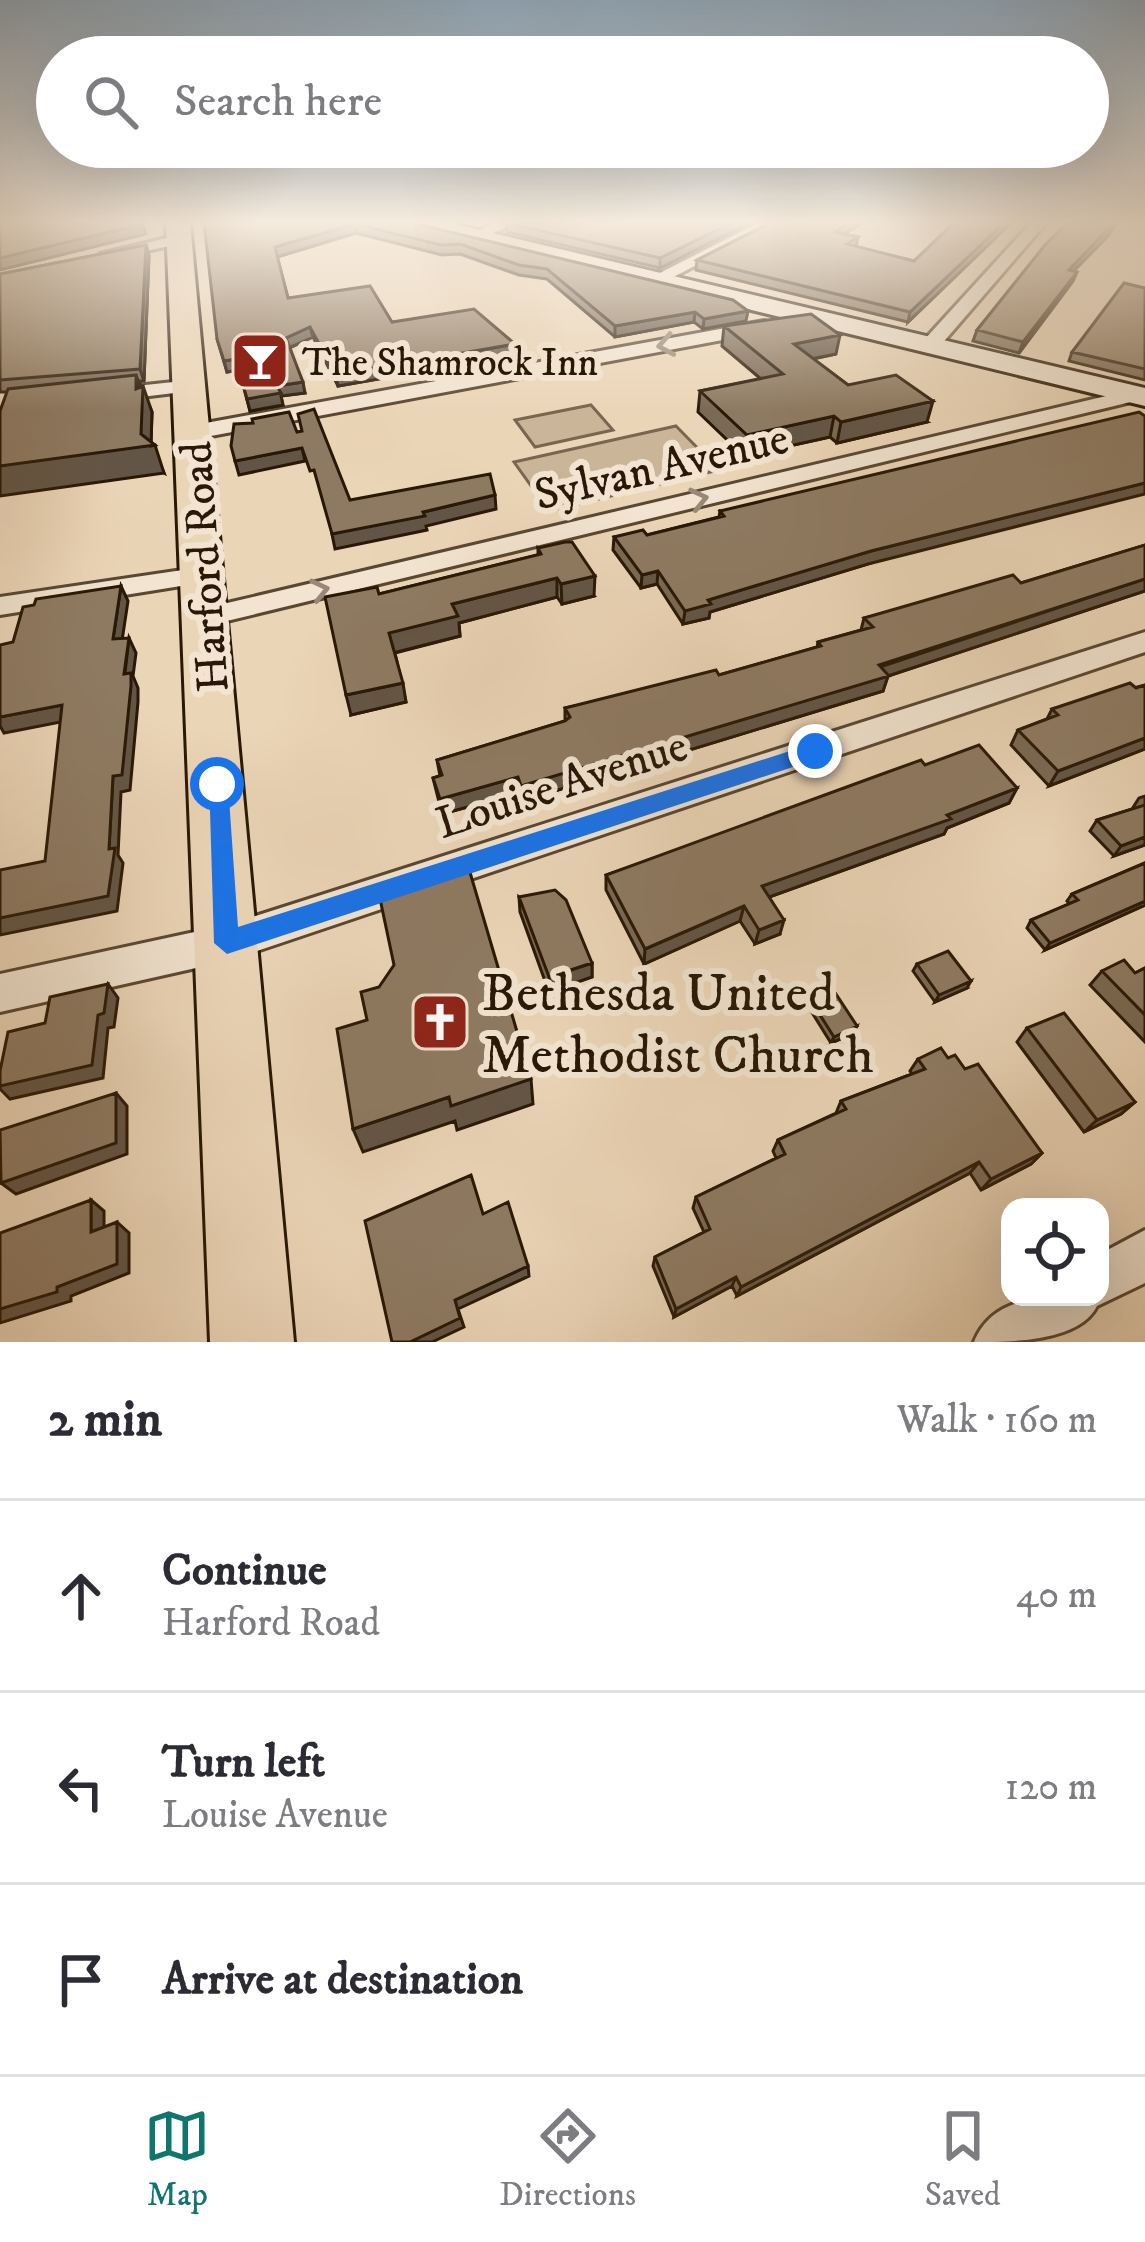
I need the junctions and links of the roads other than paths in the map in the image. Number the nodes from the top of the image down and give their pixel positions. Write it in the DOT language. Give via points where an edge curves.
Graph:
graph roads {
  1 [pos="183,286"];
  2 [pos="695,286"];
  3 [pos="984,286"];
  4 [pos="823,317"];
  5 [pos="932,343"];
  6 [pos="1140,396"];
  7 [pos="79,399"];
  8 [pos="193,409"];
  9 [pos="205,596"];
  10 [pos="0,606"];
  11 [pos="1145,642"];
  12 [pos="227,943"];
  13 [pos="0,993"];
  14 [pos="1145,1255"];
  15 [pos="1109,1277"];
  16 [pos="1060,1306"];
  17 [pos="252,1342"];
  18 [pos="1000,1342"];
  1 -- 8 [label="main road, Harford Road"];
  2 -- 4 [label="street"];
  3 -- 5 [label="street"];
  4 -- 5 [label="street"];
  4 -- 8 [label="street, one-way"];
  5 -- 6 [label="street"];
  9 -- 6 [label="street, Sylvan Avenue, one-way"];
  7 -- 8 [label="street"];
  8 -- 9 [label="main road, Harford Road"];
  9 -- 10 [label="street, Sylvan Avenue"];
  9 -- 12 [label="main road, Harford Road"];
  11 -- 12 [label="street, Louise Avenue"];
  12 -- 13 [label="street, Louise Avenue"];
  12 -- 17 [label="main road, Harford Road"];
  14 -- 15 [label="street"];
  16 -- 18 [label="street"];
}
